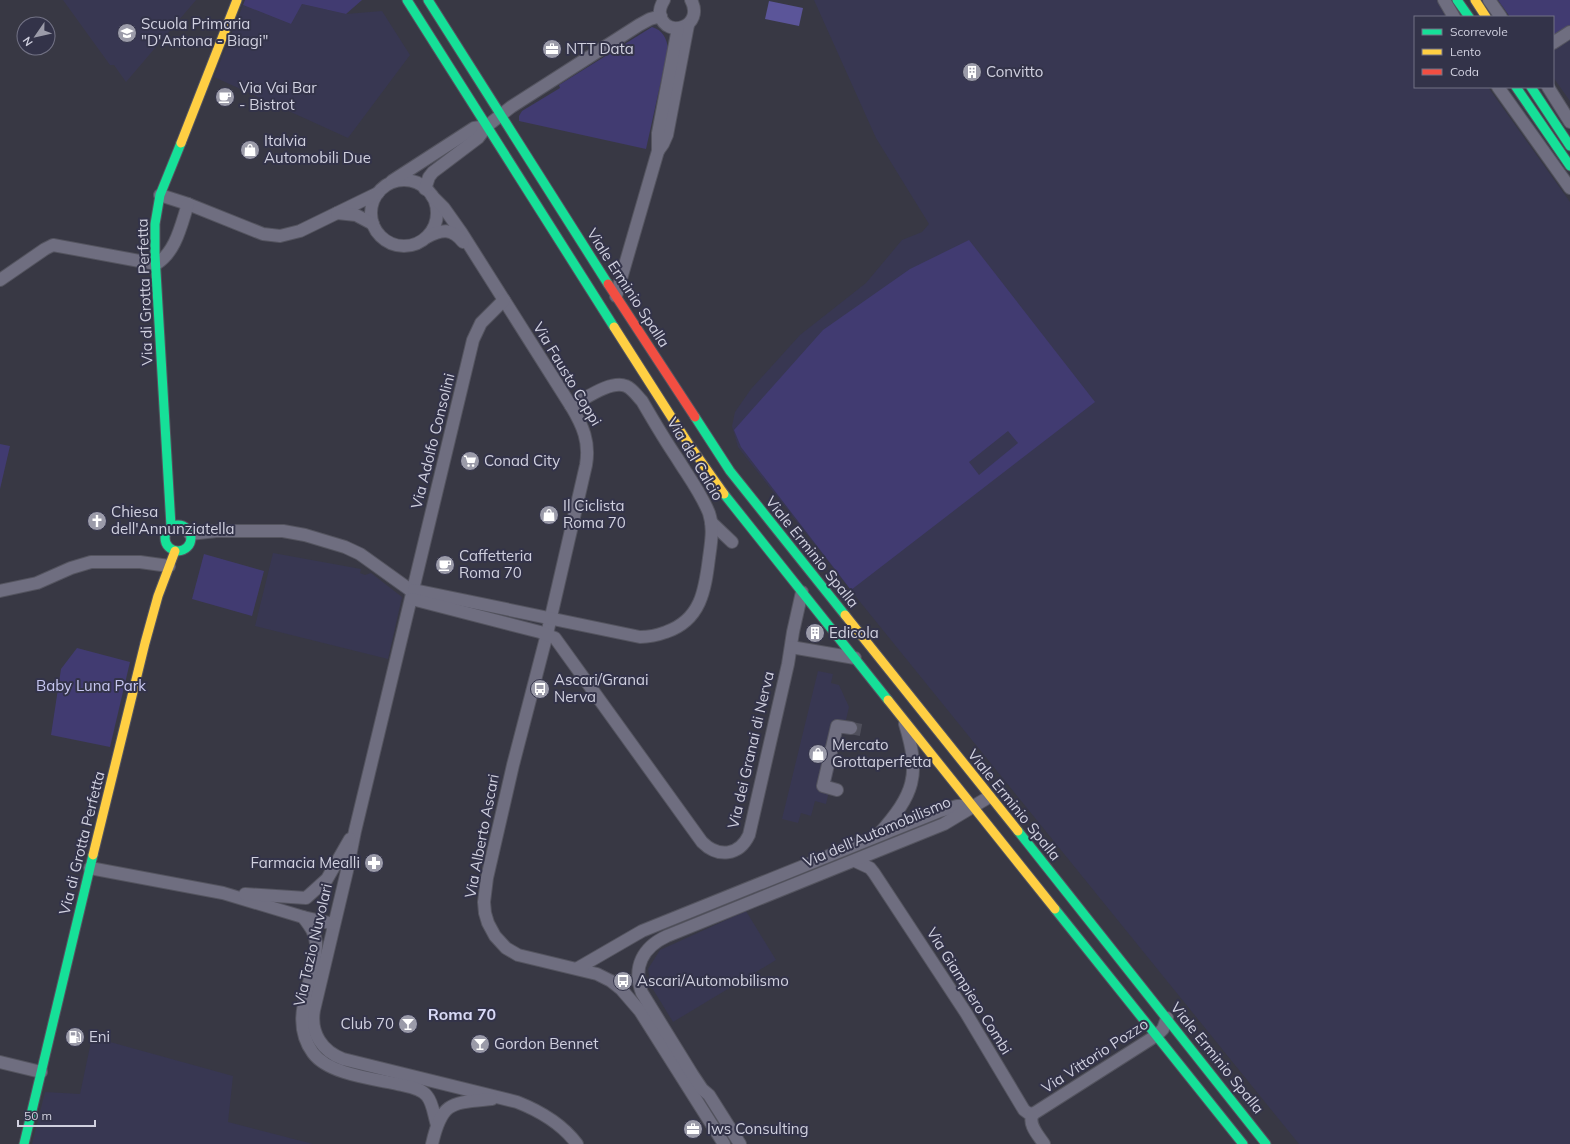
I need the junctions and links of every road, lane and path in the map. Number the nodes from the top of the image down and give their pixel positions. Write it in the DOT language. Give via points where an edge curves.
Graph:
graph roads {
  1 [pos="237,0"];
  2 [pos="407,0"];
  3 [pos="428,0"];
  4 [pos="664,0"];
  5 [pos="690,0"];
  6 [pos="1444,0"];
  7 [pos="1457,0"];
  8 [pos="1475,0"];
  9 [pos="1489,0"];
  10 [pos="661,16"];
  11 [pos="1453,16"];
  12 [pos="1468,16"];
  13 [pos="1485,16"];
  14 [pos="1500,16"];
  15 [pos="683,26"];
  16 [pos="1570,32"];
  17 [pos="1554,43"];
  18 [pos="1499,88"];
  19 [pos="1517,88"];
  20 [pos="1532,88"];
  21 [pos="1549,88"];
  22 [pos="500,115"];
  23 [pos="1570,122"];
  24 [pos="487,126"];
  25 [pos="1570,146"];
  26 [pos="1570,166"];
  27 [pos="391,183"];
  28 [pos="1570,188"];
  29 [pos="428,192"];
  30 [pos="378,193"];
  31 [pos="160,195"];
  32 [pos="188,204"];
  33 [pos="337,213"];
  34 [pos="372,224"];
  35 [pos="427,238"];
  36 [pos="477,258"];
  37 [pos="156,264"];
  38 [pos="0,280"];
  39 [pos="616,296"];
  40 [pos="504,300"];
  41 [pos="624,309"];
  42 [pos="609,318"];
  43 [pos="571,406"];
  44 [pos="711,522"];
  45 [pos="171,526"];
  46 [pos="190,534"];
  47 [pos="732,542"];
  48 [pos="175,551"];
  49 [pos="169,566"];
  50 [pos="0,591"];
  51 [pos="802,592"];
  52 [pos="413,594"];
  53 [pos="550,618"];
  54 [pos="547,634"];
  55 [pos="791,647"];
  56 [pos="855,658"];
  57 [pos="904,721"];
  58 [pos="851,728"];
  59 [pos="837,790"];
  60 [pos="989,797"];
  61 [pos="974,806"];
  62 [pos="1014,828"];
  63 [pos="355,830"];
  64 [pos="877,836"];
  65 [pos="1000,839"];
  66 [pos="855,861"];
  67 [pos="90,868"];
  68 [pos="223,893"];
  69 [pos="736,893"];
  70 [pos="741,906"];
  71 [pos="682,915"];
  72 [pos="303,917"];
  73 [pos="334,924"];
  74 [pos="688,928"];
  75 [pos="653,944"];
  76 [pos="316,946"];
  77 [pos="578,968"];
  78 [pos="323,973"];
  79 [pos="1167,1018"];
  80 [pos="1157,1035"];
  81 [pos="0,1062"];
  82 [pos="41,1072"];
  83 [pos="688,1076"];
  84 [pos="408,1081"];
  85 [pos="501,1098"];
  86 [pos="1033,1114"];
  87 [pos="437,1125"];
  88 [pos="24,1144"];
  89 [pos="432,1144"];
  90 [pos="577,1144"];
  91 [pos="724,1144"];
  92 [pos="740,1144"];
  93 [pos="1044,1144"];
  94 [pos="1243,1144"];
  95 [pos="1266,1144"];
  1 -- 31 [label="main road, Via di Grotta Perfetta"];
  2 -- 24 [label="main road, Viale Erminio Spalla"];
  3 -- 22 [label="main road, Viale Erminio Spalla"];
  4 -- 10 [label="street" via="660,7"];
  5 -- 15 [label="street" via="694,11 691,21"];
  6 -- 11 [label="street"];
  7 -- 12 [label="main road"];
  8 -- 13 [label="main road"];
  9 -- 14 [label="street"];
  10 -- 15 [label="street" via="668,26"];
  10 -- 22 [label="street" via="639,25"];
  15 -- 39 [label="street" via="677,61 658,133 658,151"];
  16 -- 17 [label="street"];
  18 -- 28 [label="street"];
  19 -- 26 [label="main road"];
  20 -- 25 [label="main road"];
  21 -- 23 [label="street"];
  22 -- 24 [label="street"];
  22 -- 39 [label="main road, Viale Erminio Spalla"];
  24 -- 27 [label="street" via="479,126 468,132"];
  24 -- 29 [label="street" via="478,138 433,172 429,177"];
  24 -- 42 [label="main road, Viale Erminio Spalla"];
  27 -- 29 [label="street" via="409,181"];
  27 -- 30 [label="street"];
  29 -- 35 [label="street" via="436,204 437,218"];
  29 -- 36 [label="street, Via Fausto Coppi" via="444,208"];
  30 -- 33 [label="street"];
  30 -- 34 [label="street" via="371,207"];
  31 -- 32 [label="street"];
  31 -- 37 [label="main road, Via di Grotta Perfetta" via="155,224"];
  32 -- 33 [label="street" via="260,233 276,236 294,233"];
  32 -- 37 [label="street" via="170,250"];
  33 -- 34 [label="street" via="356,216"];
  34 -- 35 [label="street" via="380,237 397,246 413,245"];
  35 -- 36 [label="street, Via Fausto Coppi" via="439,231 452,233 460,238"];
  36 -- 40 [label="street, Via Fausto Coppi"];
  37 -- 38 [label="street" via="53,245"];
  37 -- 45 [label="main road, Via di Grotta Perfetta"];
  39 -- 41 [label="main road, Viale Erminio Spalla"];
  40 -- 43 [label="street, Via Fausto Coppi"];
  40 -- 52 [label="street, Via Adolfo Consolini" via="482,323 473,340"];
  41 -- 42 [label="street"];
  41 -- 60 [label="main road, Viale Erminio Spalla" via="730,471"];
  42 -- 51 [label="main road, Viale Erminio Spalla" via="708,473"];
  43 -- 44 [label="street, Via del Calcio" via="612,386 624,386 632,390 642,401 700,494"];
  43 -- 53 [label="street, Via Fausto Coppi" via="585,432 588,457"];
  44 -- 47 [label="street"];
  44 -- 53 [label="street, Via del Calcio" via="712,541 703,593 688,620 674,629 650,636 636,636"];
  45 -- 46 [label="main road" via="182,525"];
  45 -- 48 [label="main road, Via di Grotta Perfetta" via="165,538 169,548"];
  46 -- 48 [label="main road" via="189,546 181,551"];
  46 -- 52 [label="street" via="216,531 283,531 305,535 360,554"];
  48 -- 49 [label="main road, Via di Grotta Perfetta"];
  49 -- 50 [label="street" via="140,562 91,562 37,582"];
  49 -- 67 [label="main road, Via di Grotta Perfetta" via="145,643"];
  51 -- 55 [label="street, Via dei Granai di Nerva"];
  51 -- 56 [label="main road, Viale Erminio Spalla"];
  52 -- 53 [label="street"];
  52 -- 54 [label="street"];
  52 -- 63 [label="street, Via Tazio Nuvolari"];
  53 -- 54 [label="street, Via Fausto Coppi"];
  54 -- 55 [label="street, Via dei Granai di Nerva" via="558,640 686,822 706,847 720,853 736,850 749,835"];
  54 -- 77 [label="street, Via Alberto Ascari" via="490,863 484,908 490,928 506,948 525,957"];
  55 -- 56 [label="street"];
  56 -- 57 [label="main road, Viale Erminio Spalla"];
  57 -- 61 [label="main road, Viale Erminio Spalla"];
  57 -- 64 [label="street, Via dell'Automobilismo" via="913,756 910,787 903,804"];
  58 -- 59 [label="street" via="838,722 822,790"];
  60 -- 61 [label="street"];
  60 -- 62 [label="main road, Viale Erminio Spalla"];
  61 -- 64 [label="street, Via dell'Automobilismo" via="957,806 940,811"];
  61 -- 65 [label="main road, Viale Erminio Spalla"];
  61 -- 66 [label="street, Via dell'Automobilismo" via="944,824"];
  62 -- 65 [label="street"];
  62 -- 79 [label="main road, Viale Erminio Spalla"];
  63 -- 68 [label="street, Via Tazio Nuvolari" via="327,879 306,898"];
  63 -- 73 [label="street, Via Tazio Nuvolari"];
  64 -- 69 [label="street, Via dell'Automobilismo"];
  65 -- 80 [label="main road, Viale Erminio Spalla"];
  66 -- 70 [label="street, Via dell'Automobilismo"];
  66 -- 86 [label="street, Via Giampiero Combi" via="870,868 874,873 966,1013 1024,1110"];
  67 -- 68 [label="street"];
  67 -- 82 [label="main road, Via di Grotta Perfetta"];
  68 -- 72 [label="street"];
  69 -- 70 [label="street"];
  69 -- 71 [label="street, Via dell'Automobilismo"];
  70 -- 74 [label="street, Via dell'Automobilismo"];
  71 -- 74 [label="street"];
  71 -- 77 [label="street, Via dell'Automobilismo" via="634,935"];
  72 -- 73 [label="street"];
  72 -- 76 [label="street, Via Tazio Nuvolari" via="311,927"];
  73 -- 78 [label="street, Via Tazio Nuvolari"];
  74 -- 75 [label="street, Via dell'Automobilismo"];
  75 -- 83 [label="street, Via Alberto Ascari" via="646,951 640,965 640,986"];
  76 -- 78 [label="street"];
  76 -- 84 [label="street, Via Tazio Nuvolari" via="301,1016 303,1034 309,1048 320,1060 333,1068"];
  77 -- 83 [label="street, Via Alberto Ascari" via="605,978 624,991"];
  78 -- 84 [label="street, Via Tazio Nuvolari" via="313,1019 316,1035 323,1047 330,1054"];
  79 -- 80 [label="street, Via Vittorio Pozzo" via="1163,1030"];
  79 -- 95 [label="main road, Viale Erminio Spalla"];
  80 -- 86 [label="street, Via Vittorio Pozzo"];
  80 -- 94 [label="main road, Viale Erminio Spalla"];
  81 -- 82 [label="street"];
  82 -- 88 [label="main road, Via di Grotta Perfetta"];
  83 -- 91 [label="street, Via Alberto Ascari"];
  83 -- 92 [label="street, Via Alberto Ascari" via="709,1095"];
  84 -- 85 [label="street, Via Tazio Nuvolari"];
  84 -- 87 [label="street, Via Tazio Nuvolari" via="427,1095"];
  85 -- 87 [label="street, Via Tazio Nuvolari" via="457,1103 444,1112"];
  85 -- 90 [label="street, Via Tazio Nuvolari" via="517,1102 560,1125"];
  86 -- 93 [label="street" via="1032,1124"];
  87 -- 89 [label="street"];
}
